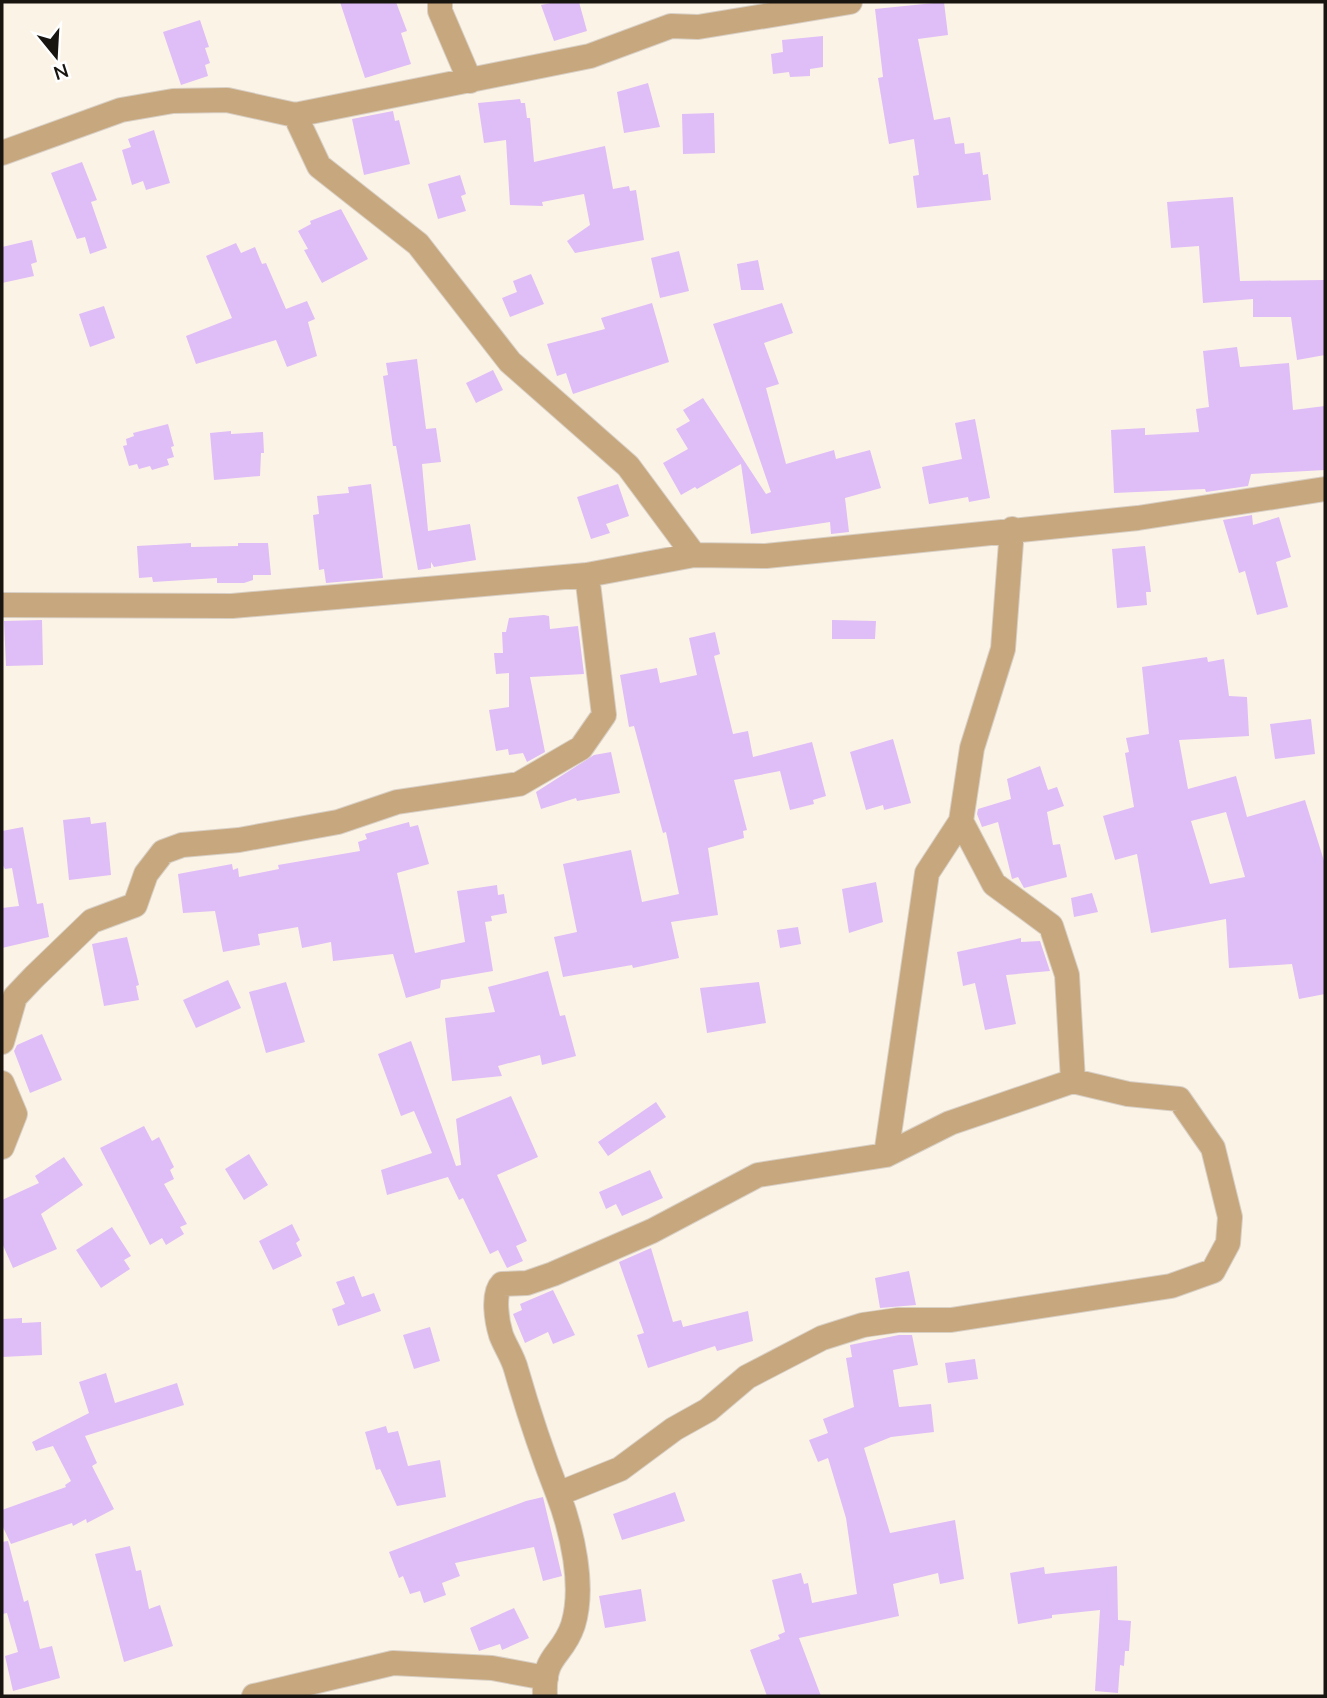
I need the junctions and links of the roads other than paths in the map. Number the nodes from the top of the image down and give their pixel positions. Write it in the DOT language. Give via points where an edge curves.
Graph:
graph roads {
  1 [pos="440,2"];
  2 [pos="849,2"];
  3 [pos="471,81"];
  4 [pos="295,115"];
  5 [pos="2,153"];
  6 [pos="1325,489"];
  7 [pos="1013,529"];
  8 [pos="694,555"];
  9 [pos="587,575"];
  10 [pos="2,605"];
  11 [pos="961,821"];
  12 [pos="2,1042"];
  13 [pos="1073,1081"];
  14 [pos="2,1083"];
  15 [pos="2,1147"];
  16 [pos="886,1155"];
  17 [pos="558,1494"];
  18 [pos="545,1687"];
  19 [pos="254,1696"];
  1 -- 3 [label="street"];
  2 -- 3 [label="street" via="698,27 671,26 590,56"];
  3 -- 4 [label="street"];
  4 -- 5 [label="street" via="226,100 173,101 121,110"];
  4 -- 8 [label="street" via="319,166 418,244 510,362 628,466"];
  6 -- 7 [label="street" via="1138,518"];
  7 -- 8 [label="street" via="765,556"];
  7 -- 11 [label="street" via="1003,649 972,748"];
  8 -- 9 [label="street"];
  9 -- 10 [label="street" via="232,606"];
  9 -- 12 [label="street" via="604,715 581,748 519,783 397,802 338,822 182,845 163,852 146,873 135,905 92,921 15,997"];
  11 -- 13 [label="street" via="994,884 1051,926 1067,975"];
  11 -- 16 [label="street" via="928,873"];
  13 -- 16 [label="street" via="950,1123"];
  13 -- 17 [label="street" via="1128,1094 1180,1099 1213,1148 1230,1217 1228,1243 1213,1270 1171,1286 951,1320 863,1325 822,1338 747,1377 708,1410 620,1469"];
  14 -- 15 [label="street" via="15,1114"];
  16 -- 17 [label="street" via="758,1175 652,1231 553,1274 527,1283 502,1284 497,1289 500,1334"];
  17 -- 18 [label="street" via="570,1536 576,1606 573,1625 545,1670"];
  18 -- 19 [label="street" via="492,1668 393,1663"];
}
